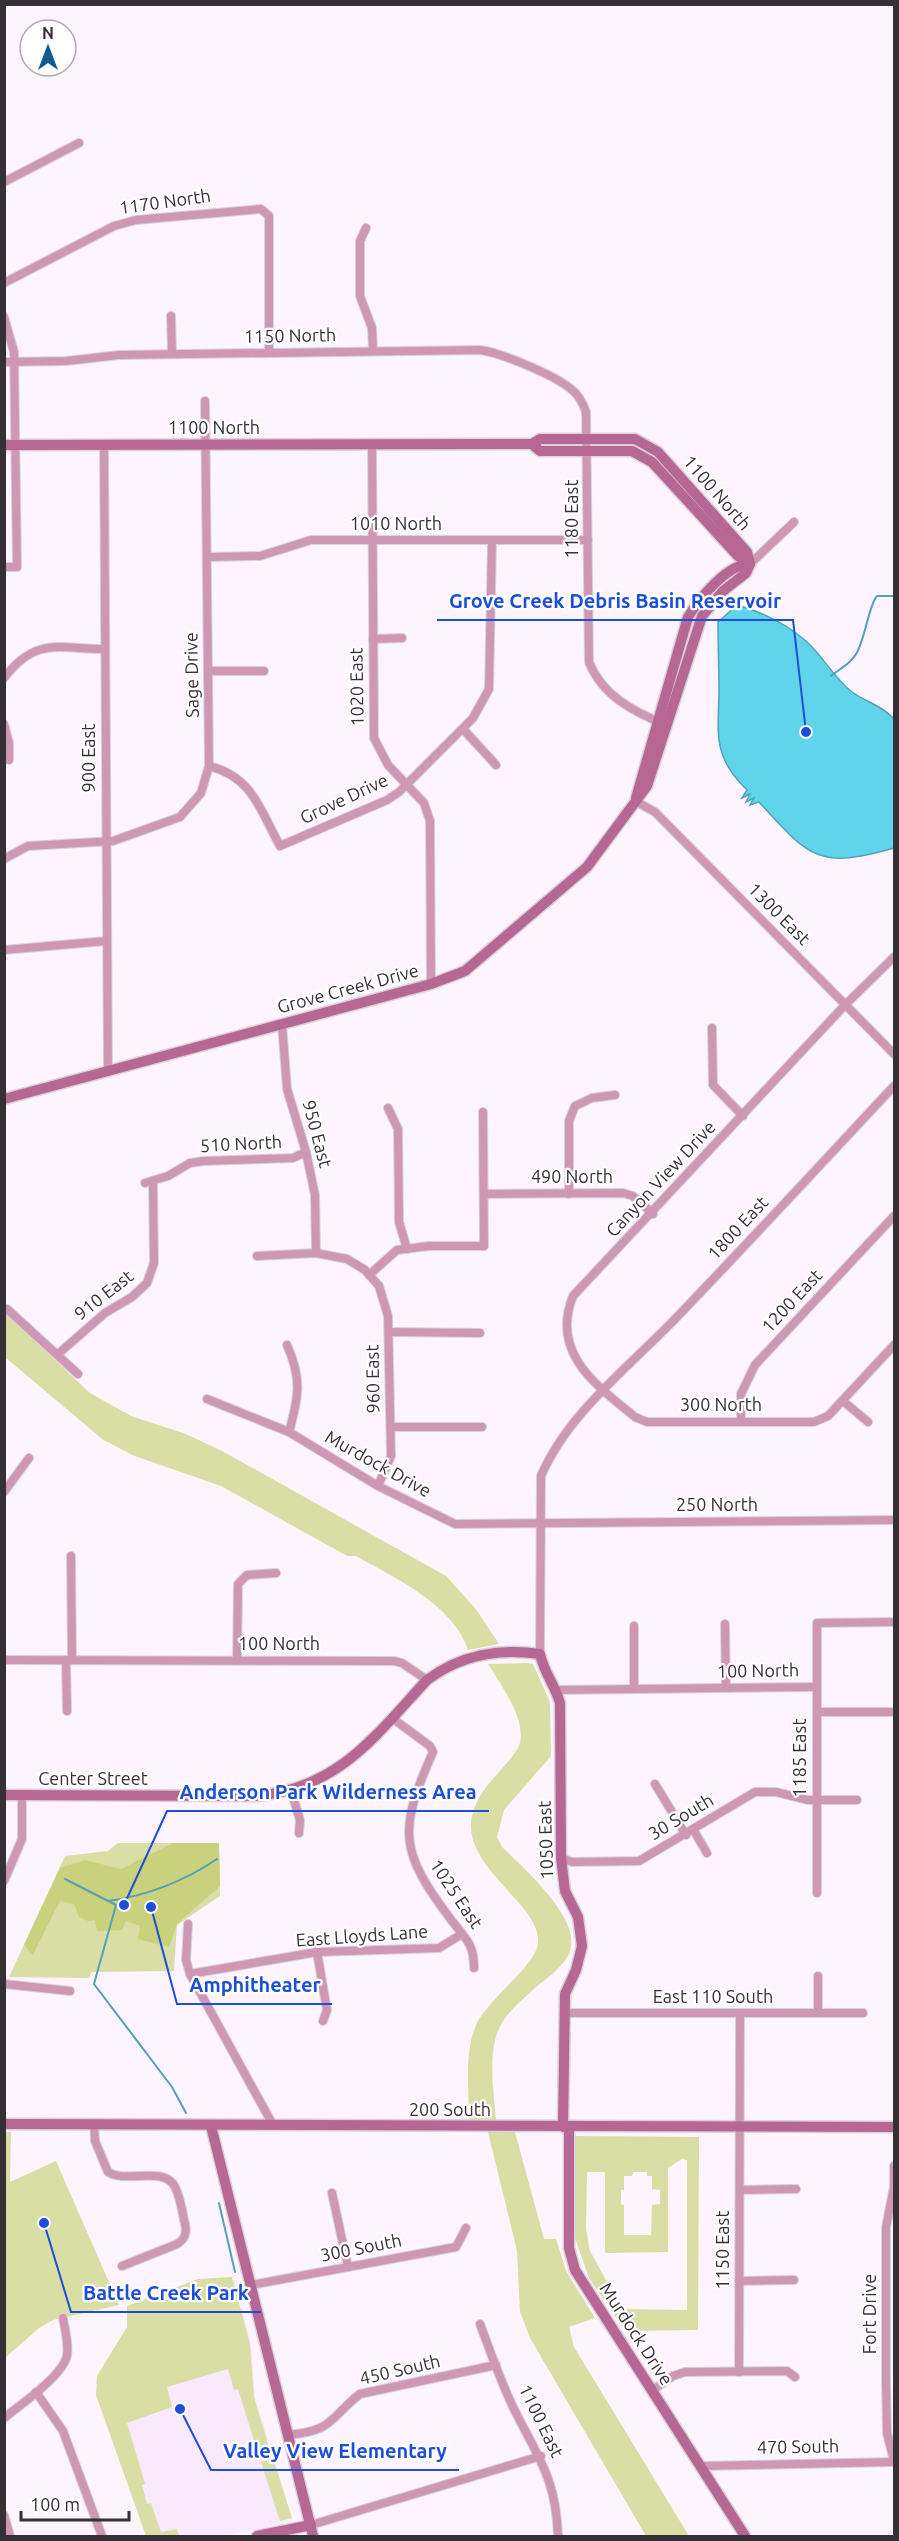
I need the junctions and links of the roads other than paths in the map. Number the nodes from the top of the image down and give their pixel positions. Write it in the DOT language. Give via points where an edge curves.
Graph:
graph roads {
  1 [pos="79,143"];
  2 [pos="4,182"];
  3 [pos="366,228"];
  4 [pos="4,283"];
  5 [pos="171,316"];
  6 [pos="4,317"];
  7 [pos="373,351"];
  8 [pos="268,353"];
  9 [pos="172,354"];
  10 [pos="4,362"];
  11 [pos="15,362"];
  12 [pos="569,387"];
  13 [pos="205,401"];
  14 [pos="588,439"];
  15 [pos="372,444"];
  16 [pos="532,444"];
  17 [pos="4,445"];
  18 [pos="16,445"];
  19 [pos="104,445"];
  20 [pos="205,445"];
  21 [pos="588,451"];
  22 [pos="794,522"];
  23 [pos="372,540"];
  24 [pos="492,540"];
  25 [pos="588,540"];
  26 [pos="207,557"];
  27 [pos="750,564"];
  28 [pos="4,567"];
  29 [pos="402,638"];
  30 [pos="373,639"];
  31 [pos="105,649"];
  32 [pos="208,671"];
  33 [pos="264,671"];
  34 [pos="6,673"];
  35 [pos="663,723"];
  36 [pos="4,724"];
  37 [pos="463,729"];
  38 [pos="9,760"];
  39 [pos="496,765"];
  40 [pos="209,766"];
  41 [pos="407,784"];
  42 [pos="635,801"];
  43 [pos="105,843"];
  44 [pos="4,858"];
  45 [pos="106,941"];
  46 [pos="4,950"];
  47 [pos="894,957"];
  48 [pos="431,984"];
  49 [pos="845,1005"];
  50 [pos="282,1024"];
  51 [pos="712,1028"];
  52 [pos="894,1054"];
  53 [pos="108,1072"];
  54 [pos="894,1086"];
  55 [pos="615,1095"];
  56 [pos="4,1100"];
  57 [pos="388,1108"];
  58 [pos="483,1112"];
  59 [pos="743,1116"];
  60 [pos="306,1152"];
  61 [pos="149,1182"];
  62 [pos="484,1194"];
  63 [pos="569,1194"];
  64 [pos="653,1214"];
  65 [pos="894,1216"];
  66 [pos="407,1249"];
  67 [pos="316,1253"];
  68 [pos="257,1256"];
  69 [pos="369,1275"];
  70 [pos="7,1309"];
  71 [pos="389,1332"];
  72 [pos="480,1333"];
  73 [pos="286,1345"];
  74 [pos="894,1345"];
  75 [pos="58,1354"];
  76 [pos="78,1374"];
  77 [pos="604,1390"];
  78 [pos="207,1399"];
  79 [pos="843,1401"];
  80 [pos="741,1421"];
  81 [pos="868,1422"];
  82 [pos="391,1427"];
  83 [pos="482,1427"];
  84 [pos="289,1432"];
  85 [pos="29,1458"];
  86 [pos="378,1486"];
  87 [pos="4,1492"];
  88 [pos="894,1520"];
  89 [pos="540,1522"];
  90 [pos="71,1556"];
  91 [pos="276,1573"];
  92 [pos="894,1622"];
  93 [pos="725,1624"];
  94 [pos="634,1626"];
  95 [pos="540,1654"];
  96 [pos="4,1660"];
  97 [pos="69,1660"];
  98 [pos="237,1660"];
  99 [pos="427,1680"];
  100 [pos="816,1687"];
  101 [pos="726,1688"];
  102 [pos="634,1689"];
  103 [pos="556,1690"];
  104 [pos="67,1712"];
  105 [pos="817,1712"];
  106 [pos="894,1712"];
  107 [pos="392,1718"];
  108 [pos="655,1784"];
  109 [pos="291,1790"];
  110 [pos="4,1795"];
  111 [pos="22,1795"];
  112 [pos="817,1800"];
  113 [pos="856,1800"];
  114 [pos="299,1833"];
  115 [pos="690,1833"];
  116 [pos="707,1853"];
  117 [pos="561,1858"];
  118 [pos="4,1881"];
  119 [pos="817,1893"];
  120 [pos="188,1924"];
  121 [pos="462,1934"];
  122 [pos="317,1952"];
  123 [pos="474,1968"];
  124 [pos="190,1974"];
  125 [pos="818,1976"];
  126 [pos="4,1984"];
  127 [pos="70,1991"];
  128 [pos="564,2013"];
  129 [pos="740,2013"];
  130 [pos="818,2013"];
  131 [pos="863,2013"];
  132 [pos="323,2021"];
  133 [pos="4,2124"];
  134 [pos="94,2124"];
  135 [pos="273,2125"];
  136 [pos="211,2126"];
  137 [pos="566,2127"];
  138 [pos="894,2127"];
  139 [pos="740,2128"];
  140 [pos="894,2166"];
  141 [pos="796,2189"];
  142 [pos="740,2190"];
  143 [pos="332,2193"];
  144 [pos="466,2228"];
  145 [pos="122,2265"];
  146 [pos="348,2267"];
  147 [pos="794,2280"];
  148 [pos="739,2281"];
  149 [pos="890,2282"];
  150 [pos="251,2285"];
  151 [pos="63,2318"];
  152 [pos="480,2324"];
  153 [pos="496,2365"];
  154 [pos="738,2372"];
  155 [pos="795,2377"];
  156 [pos="890,2380"];
  157 [pos="653,2390"];
  158 [pos="36,2392"];
  159 [pos="4,2418"];
  160 [pos="288,2435"];
  161 [pos="541,2456"];
  162 [pos="894,2462"];
  163 [pos="702,2466"];
  164 [pos="4,2516"];
  165 [pos="312,2531"];
  166 [pos="10,2536"];
  167 [pos="102,2536"];
  168 [pos="258,2536"];
  169 [pos="558,2536"];
  170 [pos="746,2536"];
  1 -- 2 [label="street"];
  3 -- 7 [label="street" via="360,241 360,296 372,328"];
  4 -- 8 [label="street, 1170 North" via="114,226 136,220 261,209 268,216"];
  5 -- 9 [label="street"];
  6 -- 11 [label="street"];
  7 -- 8 [label="street, 1150 North"];
  7 -- 12 [label="street, 1150 North" via="497,353"];
  8 -- 9 [label="street, 1150 North"];
  9 -- 11 [label="street, 1150 North"];
  10 -- 11 [label="street, 1150 North"];
  11 -- 18 [label="street"];
  12 -- 14 [label="street, 1180 East" via="582,401"];
  13 -- 20 [label="street, Sage Drive"];
  14 -- 16 [label="street, 1100 North" via="540,440"];
  14 -- 21 [label="street, 1180 East"];
  14 -- 27 [label="street, 1100 North" via="635,440 658,452 747,552"];
  15 -- 16 [label="street, 1100 North"];
  15 -- 20 [label="street, 1100 North"];
  15 -- 23 [label="street, 1020 East"];
  16 -- 21 [label="street, 1100 North" via="540,451"];
  17 -- 18 [label="street, 1100 North"];
  18 -- 19 [label="street, 1100 North"];
  18 -- 28 [label="street" via="17,567"];
  19 -- 20 [label="street, 1100 North"];
  19 -- 31 [label="street, 900 East"];
  20 -- 26 [label="street, Sage Drive"];
  21 -- 25 [label="street, 1180 East"];
  21 -- 27 [label="street, 1100 North" via="632,451 652,462 738,556"];
  22 -- 27 [label="street, Grove Creek Drive"];
  23 -- 24 [label="street, 1010 North"];
  23 -- 26 [label="street, 1010 North" via="311,540 260,556"];
  23 -- 30 [label="street, 1020 East"];
  24 -- 25 [label="street, 1010 North"];
  24 -- 37 [label="street, Grove Drive" via="492,675 480,709"];
  25 -- 35 [label="street, 1180 East" via="589,662 594,676 624,705"];
  26 -- 32 [label="street, Sage Drive"];
  27 -- 35 [label="street, Grove Creek Drive" via="740,564 713,586 688,617"];
  29 -- 30 [label="street"];
  30 -- 41 [label="street, 1020 East" via="374,738 388,765"];
  31 -- 34 [label="street" via="39,648 26,654"];
  31 -- 43 [label="street, 900 East"];
  32 -- 33 [label="street"];
  32 -- 40 [label="street, Sage Drive"];
  35 -- 42 [label="street, Grove Creek Drive"];
  36 -- 38 [label="street"];
  37 -- 39 [label="street"];
  37 -- 41 [label="street, Grove Drive"];
  40 -- 41 [label="street, Grove Drive" via="229,771 246,784 280,846 387,800"];
  40 -- 43 [label="street, Sage Drive" via="201,793 180,817"];
  41 -- 48 [label="street, 1020 East" via="424,803 430,821"];
  42 -- 48 [label="street, Grove Creek Drive" via="587,867 465,971"];
  42 -- 49 [label="street, 1300 East" via="655,812"];
  43 -- 44 [label="street, Sage Drive" via="28,846"];
  43 -- 45 [label="street, 900 East"];
  45 -- 46 [label="street"];
  45 -- 53 [label="street, 900 East"];
  47 -- 49 [label="street, Canyon View Drive"];
  48 -- 50 [label="street, Grove Creek Drive"];
  49 -- 52 [label="street, 1300 East"];
  49 -- 59 [label="street, Canyon View Drive"];
  50 -- 53 [label="street, Grove Creek Drive"];
  50 -- 60 [label="street, 950 East" via="287,1089"];
  51 -- 59 [label="street" via="713,1085"];
  53 -- 56 [label="street, Grove Creek Drive"];
  54 -- 77 [label="street, 1800 East"];
  55 -- 63 [label="street" via="592,1098 575,1107 569,1121"];
  57 -- 66 [label="street" via="398,1129 399,1222"];
  58 -- 62 [label="street"];
  59 -- 64 [label="street, Canyon View Drive"];
  60 -- 61 [label="street, 510 North" via="293,1158 190,1163"];
  60 -- 67 [label="street, 950 East" via="315,1195"];
  61 -- 75 [label="street, 910 East" via="154,1263 147,1283"];
  62 -- 63 [label="street, 490 North"];
  62 -- 66 [label="street" via="484,1246"];
  63 -- 64 [label="street, 490 North" via="623,1193 633,1196"];
  64 -- 77 [label="street, Canyon View Drive" via="573,1296 569,1307 569,1345 578,1365"];
  65 -- 80 [label="street, 1200 East" via="755,1365 741,1394"];
  66 -- 69 [label="street" via="397,1250"];
  67 -- 68 [label="street"];
  67 -- 69 [label="street" via="347,1259"];
  69 -- 71 [label="street, 960 East" via="379,1286 386,1305"];
  70 -- 75 [label="street"];
  71 -- 72 [label="street"];
  71 -- 82 [label="street, 960 East"];
  73 -- 84 [label="street" via="297,1368 298,1383"];
  74 -- 79 [label="street, 300 North"];
  75 -- 76 [label="street"];
  77 -- 80 [label="street, 300 North" via="635,1417 647,1422"];
  77 -- 89 [label="street" via="553,1450 541,1476"];
  78 -- 84 [label="street, Murdock Drive"];
  79 -- 80 [label="street, 300 North" via="828,1416 814,1422"];
  79 -- 81 [label="street"];
  82 -- 83 [label="street"];
  82 -- 86 [label="street, 960 East" via="391,1456"];
  84 -- 86 [label="street, Murdock Drive"];
  85 -- 87 [label="street"];
  86 -- 89 [label="street, Murdock Drive" via="455,1524"];
  88 -- 89 [label="street, 250 North"];
  89 -- 95 [label="street"];
  90 -- 97 [label="street"];
  91 -- 98 [label="street" via="247,1575 238,1584"];
  92 -- 100 [label="street, 1185 East" via="817,1623"];
  93 -- 101 [label="street"];
  94 -- 102 [label="street"];
  95 -- 99 [label="street" via="496,1652 471,1657 451,1664"];
  95 -- 103 [label="street, 1050 East" via="544,1672"];
  96 -- 97 [label="street, 100 North"];
  97 -- 98 [label="street, 100 North"];
  97 -- 104 [label="street"];
  98 -- 99 [label="street, 100 North" via="394,1661"];
  99 -- 107 [label="street, Center Street"];
  100 -- 101 [label="street, 100 North"];
  100 -- 105 [label="street, 1185 East"];
  101 -- 102 [label="street, 100 North"];
  102 -- 103 [label="street, 100 North"];
  103 -- 117 [label="street, 1050 East" via="562,1715"];
  105 -- 106 [label="street"];
  105 -- 112 [label="street, 1185 East"];
  107 -- 109 [label="street, Center Street" via="338,1769"];
  107 -- 121 [label="street, 1025 East" via="433,1752 416,1788 411,1810 411,1849 425,1883"];
  108 -- 115 [label="street"];
  109 -- 111 [label="street, Center Street" via="257,1796"];
  109 -- 114 [label="street" via="300,1820"];
  110 -- 111 [label="street, Center Street"];
  111 -- 118 [label="street" via="22,1839"];
  112 -- 113 [label="street, 30 South"];
  112 -- 115 [label="street, 30 South" via="755,1792"];
  112 -- 119 [label="street, 1185 East"];
  115 -- 116 [label="street"];
  115 -- 117 [label="street, 30 South" via="639,1861 572,1862"];
  117 -- 128 [label="street, 1050 East" via="565,1891 578,1917 582,1946 565,1994"];
  120 -- 124 [label="street" via="186,1960"];
  121 -- 122 [label="street, East Lloyds Lane" via="439,1948"];
  121 -- 123 [label="street, 1025 East" via="474,1951"];
  122 -- 124 [label="street, East Lloyds Lane"];
  122 -- 132 [label="street" via="327,2010"];
  124 -- 135 [label="street"];
  125 -- 130 [label="street"];
  126 -- 127 [label="street"];
  128 -- 129 [label="street, East 110 South"];
  128 -- 137 [label="street, 1050 East"];
  129 -- 130 [label="street, East 110 South"];
  129 -- 139 [label="street, 1150 East"];
  130 -- 131 [label="street, East 110 South"];
  133 -- 134 [label="street, 200 South"];
  134 -- 136 [label="street, 200 South"];
  134 -- 145 [label="street" via="95,2141 108,2172 118,2177 162,2177 171,2182 177,2190 187,2228 177,2244"];
  135 -- 136 [label="street, 200 South"];
  135 -- 137 [label="street, 200 South"];
  136 -- 150 [label="street"];
  137 -- 139 [label="street, 200 South"];
  137 -- 157 [label="street, Murdock Drive" via="569,2248 575,2270"];
  138 -- 139 [label="street, 200 South"];
  139 -- 142 [label="street, 1150 East"];
  140 -- 149 [label="street, Fort Drive" via="886,2227"];
  141 -- 142 [label="street"];
  142 -- 148 [label="street, 1150 East"];
  143 -- 146 [label="street"];
  144 -- 146 [label="street, 300 South" via="456,2247"];
  146 -- 150 [label="street, 300 South"];
  147 -- 148 [label="street"];
  148 -- 154 [label="street, 1150 East"];
  149 -- 156 [label="street, Fort Drive"];
  150 -- 160 [label="street"];
  151 -- 158 [label="street" via="68,2349 65,2361"];
  152 -- 153 [label="street, 1100 East"];
  153 -- 160 [label="street, 450 South" via="360,2394 344,2406 332,2424 314,2432"];
  153 -- 161 [label="street, 1100 East"];
  154 -- 155 [label="street" via="787,2371"];
  154 -- 157 [label="street" via="685,2372"];
  156 -- 162 [label="street, Fort Drive" via="887,2433"];
  157 -- 163 [label="street, Murdock Drive"];
  158 -- 159 [label="street"];
  158 -- 167 [label="street" via="63,2431"];
  160 -- 165 [label="street"];
  161 -- 165 [label="street"];
  161 -- 169 [label="street, 1100 East" via="554,2497"];
  162 -- 163 [label="street, 470 South"];
  163 -- 170 [label="street, Murdock Drive"];
  164 -- 166 [label="street"];
  165 -- 168 [label="street"];
}
